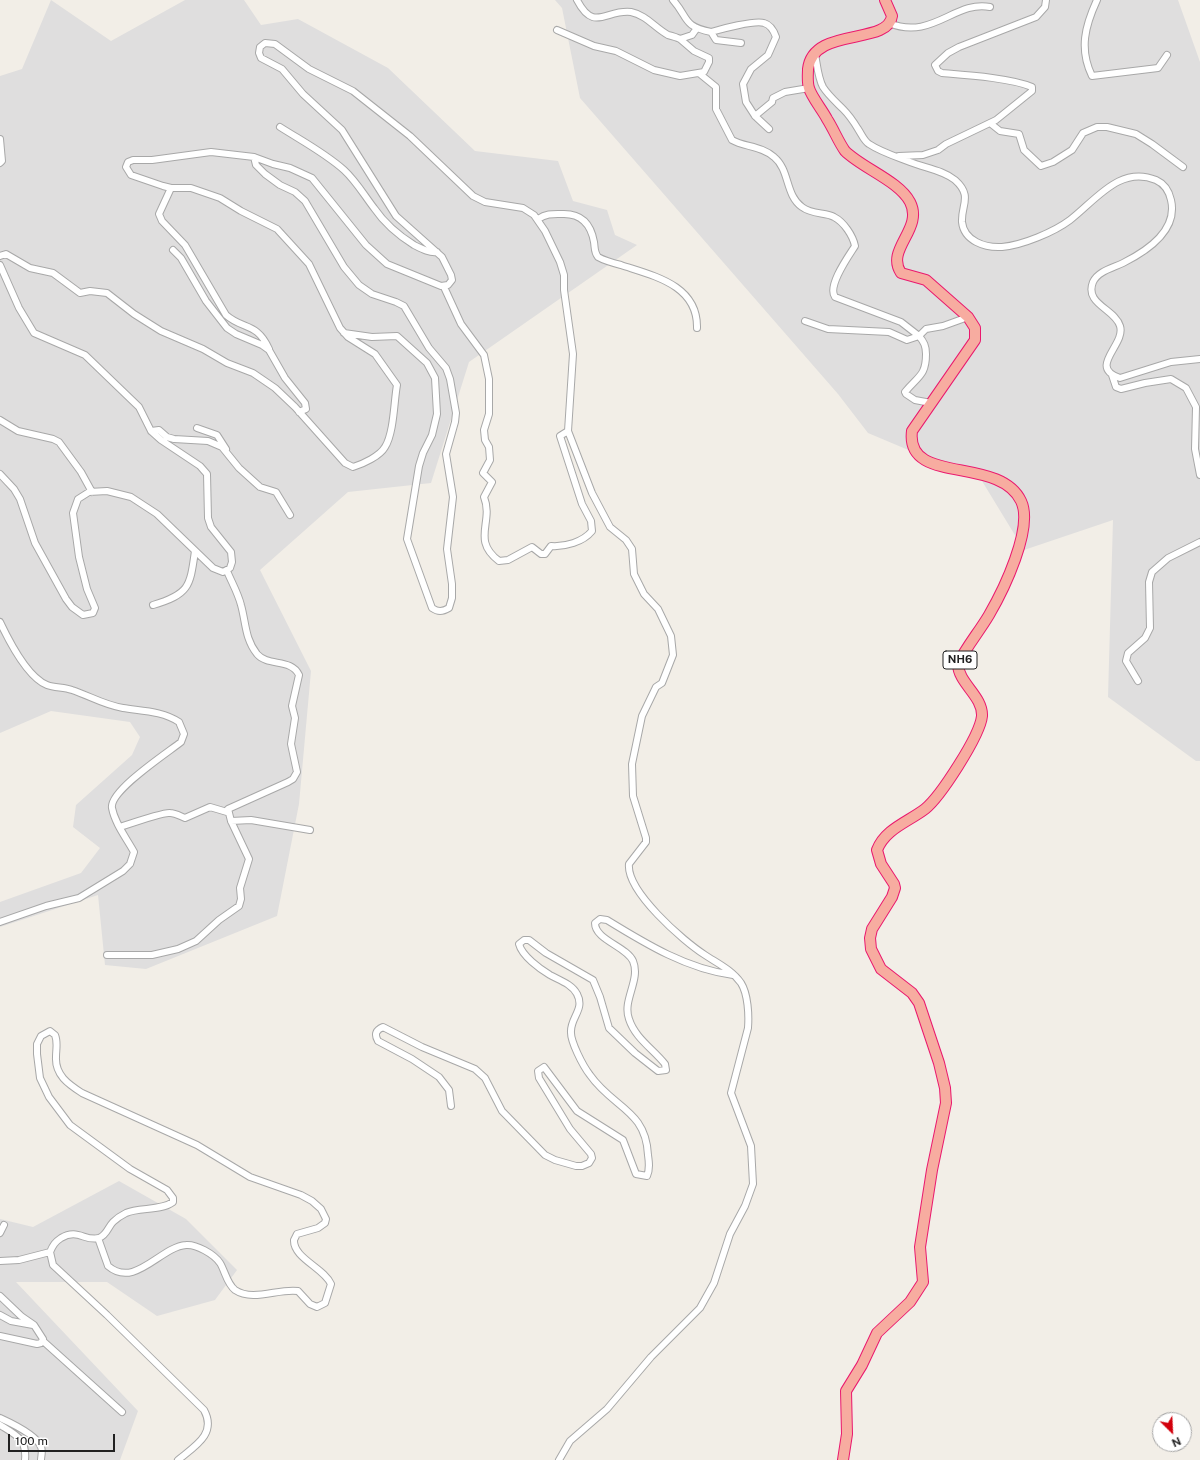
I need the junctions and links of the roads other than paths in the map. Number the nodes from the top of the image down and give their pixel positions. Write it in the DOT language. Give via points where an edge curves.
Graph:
graph roads {
  1 [pos="577,0"];
  2 [pos="672,0"];
  3 [pos="885,0"];
  4 [pos="1046,0"];
  5 [pos="1097,0"];
  6 [pos="990,7"];
  7 [pos="890,23"];
  8 [pos="696,28"];
  9 [pos="557,30"];
  10 [pos="711,32"];
  11 [pos="680,39"];
  12 [pos="741,43"];
  13 [pos="815,53"];
  14 [pos="1167,55"];
  15 [pos="700,74"];
  16 [pos="809,88"];
  17 [pos="755,116"];
  18 [pos="990,124"];
  19 [pos="280,127"];
  20 [pos="769,129"];
  21 [pos="0,139"];
  22 [pos="254,157"];
  23 [pos="898,157"];
  24 [pos="0,163"];
  25 [pos="1183,167"];
  26 [pos="171,188"];
  27 [pos="538,219"];
  28 [pos="173,250"];
  29 [pos="437,252"];
  30 [pos="0,256"];
  31 [pos="0,265"];
  32 [pos="444,287"];
  33 [pos="968,317"];
  34 [pos="805,321"];
  35 [pos="697,328"];
  36 [pos="344,332"];
  37 [pos="919,336"];
  38 [pos="269,350"];
  39 [pos="1200,359"];
  40 [pos="1112,376"];
  41 [pos="931,402"];
  42 [pos="299,412"];
  43 [pos="0,420"];
  44 [pos="197,428"];
  45 [pos="152,431"];
  46 [pos="568,431"];
  47 [pos="227,452"];
  48 [pos="0,474"];
  49 [pos="1200,475"];
  50 [pos="92,492"];
  51 [pos="290,515"];
  52 [pos="1200,542"];
  53 [pos="195,550"];
  54 [pos="227,571"];
  55 [pos="153,605"];
  56 [pos="0,622"];
  57 [pos="1138,681"];
  58 [pos="227,812"];
  59 [pos="230,821"];
  60 [pos="120,827"];
  61 [pos="310,830"];
  62 [pos="0,922"];
  63 [pos="107,955"];
  64 [pos="733,974"];
  65 [pos="451,1106"];
  66 [pos="4,1225"];
  67 [pos="0,1233"];
  68 [pos="98,1238"];
  69 [pos="50,1252"];
  70 [pos="0,1261"];
  71 [pos="0,1296"];
  72 [pos="0,1315"];
  73 [pos="34,1325"];
  74 [pos="0,1336"];
  75 [pos="43,1341"];
  76 [pos="122,1412"];
  77 [pos="0,1418"];
  78 [pos="0,1425"];
  79 [pos="25,1460"];
  80 [pos="41,1460"];
  81 [pos="178,1460"];
  82 [pos="559,1460"];
  83 [pos="843,1460"];
  1 -- 11 [label="street" via="584,12 593,17 630,12"];
  2 -- 8 [label="street" via="686,20"];
  3 -- 7 [label="highway" via="892,16"];
  4 -- 18 [label="street" via="1045,7 1036,17 959,47 935,65 942,73 989,78 1032,87 1030,93"];
  5 -- 14 [label="street" via="1084,44 1092,76 1158,68"];
  6 -- 7 [label="street" via="980,2 965,3 924,24 904,27"];
  7 -- 13 [label="highway" via="876,32 822,46"];
  8 -- 10 [label="street"];
  8 -- 11 [label="street" via="692,35"];
  9 -- 15 [label="street" via="594,46 616,51 654,70 680,76"];
  10 -- 12 [label="street" via="716,40"];
  10 -- 17 [label="street" via="727,26 763,22 774,30 776,37 768,55 751,70 743,84 746,102"];
  11 -- 15 [label="street" via="710,60 706,71"];
  13 -- 16 [label="highway" via="809,61"];
  13 -- 23 [label="street" via="822,86 842,108 865,141"];
  15 -- 37 [label="street" via="716,87 716,109 732,140 758,148 775,157 783,170 789,190 798,203 811,211 835,217 850,233 855,246 835,281 835,298 901,322"];
  16 -- 17 [label="street" via="785,92 773,98 772,102"];
  16 -- 33 [label="highway, NH6" via="853,159 878,174 909,200 913,216 909,232 895,260 896,266 901,273 926,280"];
  17 -- 20 [label="street"];
  18 -- 23 [label="street" via="938,150 923,155"];
  18 -- 25 [label="street" via="1000,131 1019,134 1024,150 1041,166 1072,150 1083,133 1097,127 1107,127 1136,134"];
  19 -- 29 [label="street" via="331,159 345,171 374,209 398,234 429,252"];
  21 -- 24 [label="street"];
  22 -- 26 [label="street" via="211,152 133,160 126,164 131,174"];
  22 -- 32 [label="street" via="312,178 366,245 387,264"];
  22 -- 36 [label="street" via="256,165 265,174 305,201 341,262 359,285 372,294 404,306 429,348 446,368 456,413 446,454 453,497 447,549 452,598 449,608 444,611 432,608 407,539 419,466 437,414 435,378 427,363 397,336 372,337"];
  23 -- 40 [label="street" via="943,173 955,181 963,190 965,199 962,221 964,230 975,242 992,247 1033,239 1056,229 1124,178 1145,177 1164,185 1169,192 1173,208 1164,232 1154,244 1099,274 1093,282 1092,297 1117,320 1120,326 1119,339 1107,359"];
  26 -- 36 [label="street" via="191,188 220,198 277,229 309,264"];
  26 -- 38 [label="street" via="159,214 162,221 185,245 226,315 256,330"];
  27 -- 29 [label="street" via="523,208 485,202 474,196 410,136 352,91 309,69 275,44 265,43 260,47 259,53 262,58 282,69 303,94 339,126 396,216"];
  27 -- 35 [label="street" via="546,213 580,217 591,230 595,254 598,257 673,285 692,302 697,317"];
  27 -- 46 [label="street" via="564,275 568,328 573,354"];
  28 -- 38 [label="street" via="181,258 206,300 227,328 262,344"];
  29 -- 32 [label="street" via="451,275 450,283"];
  30 -- 42 [label="street" via="6,254 30,268 53,274 80,293 107,293 162,331 253,373 275,388"];
  31 -- 45 [label="street" via="19,308 34,333 85,355 139,407"];
  32 -- 46 [label="street" via="461,324 484,356 489,379 489,414 484,430 490,460 483,473 492,482 484,497 488,509 484,538 492,556 499,561 508,560 532,548 545,554 551,546 575,543 592,531 591,521 582,504 560,436"];
  33 -- 37 [label="street" via="926,329"];
  33 -- 41 [label="highway, NH6" via="975,328 975,340"];
  34 -- 37 [label="street" via="828,329 889,332 908,340"];
  36 -- 42 [label="street" via="375,354 397,385 385,447 368,462 353,467 339,457"];
  37 -- 41 [label="street" via="926,347 926,366 923,373 905,392 915,400"];
  38 -- 42 [label="street" via="285,378 305,404 306,409"];
  39 -- 40 [label="street" via="1171,362 1120,378"];
  40 -- 49 [label="street" via="1116,387 1121,389 1171,379 1186,388 1196,407 1195,449"];
  41 -- 83 [label="highway, NH6" via="912,431 912,441 921,458 937,466 970,471 1000,480 1021,500 1025,511 1024,527 1018,551 989,614 958,664 981,710 978,730 951,776 931,803 885,835 877,850 880,864 895,888 872,929 871,949 881,969 912,993 919,1003 946,1088 946,1103 920,1247 923,1282 910,1302 877,1333 846,1391 847,1434"];
  43 -- 50 [label="street" via="18,431 59,442"];
  44 -- 47 [label="street" via="217,435"];
  45 -- 47 [label="street" via="159,430 167,437 182,440 212,442 222,446"];
  45 -- 54 [label="street" via="173,450 200,466 207,474 207,512 211,527 231,552 232,565"];
  46 -- 64 [label="street" via="592,493 610,527 626,540 632,549 634,574 644,594 658,609 669,629 673,646 673,655 662,683 656,687 642,716 635,745 632,764 633,796 646,842 629,864 630,876 645,900 682,938"];
  47 -- 51 [label="street" via="239,468 260,487 276,492"];
  48 -- 50 [label="street" via="20,499 35,543 66,599 79,612 87,615 93,613 95,608 79,557 73,513 78,499"];
  50 -- 53 [label="street" via="106,491 131,497 157,514"];
  52 -- 57 [label="street" via="1168,558 1152,572 1149,582 1150,628 1145,638 1126,657 1127,665"];
  53 -- 54 [label="street" via="215,570"];
  53 -- 55 [label="street" via="191,580 185,590 171,600"];
  54 -- 58 [label="street" via="239,600 249,642 263,659 289,665 300,677 292,706 295,718 291,744 297,768 296,775 288,782 230,807"];
  56 -- 60 [label="street" via="10,643 23,661 35,676 47,685 71,689 107,706 166,715 183,727 181,742 137,775 115,796 112,807"];
  58 -- 59 [label="street"];
  58 -- 60 [label="street" via="210,807 185,818 164,813"];
  59 -- 61 [label="street" via="251,820"];
  59 -- 63 [label="street" via="249,859 240,888 239,906 190,945 145,956"];
  60 -- 62 [label="street" via="134,852 130,864 123,871 79,898"];
  64 -- 65 [label="street" via="714,972 666,954 607,920 600,919 595,923 598,932 632,960 635,973 628,1016 637,1035 666,1066 666,1070 658,1072 609,1028 593,980 546,953 529,940 519,944 525,955 550,975 564,981 577,994 580,1006 571,1026 574,1043 589,1074 597,1084 640,1123 647,1140 647,1176 636,1174 623,1140 577,1111 544,1067 538,1071 539,1078 570,1129 591,1154 589,1163 582,1166 563,1163 545,1155 502,1111 485,1078 475,1069 383,1027 377,1031 378,1041 412,1058 445,1081"];
  64 -- 82 [label="street" via="744,990 748,1020 730,1093 751,1146 754,1175 749,1196 730,1234 706,1300 651,1357 607,1410 570,1441"];
  66 -- 67 [label="street"];
  68 -- 68 [label="street" via="104,1235 113,1221 125,1214 168,1204 173,1202 173,1198 167,1190 130,1169 70,1125 49,1098 40,1078 37,1059 37,1044 45,1032 53,1032 57,1038 56,1058 59,1073 82,1093 197,1145 250,1177 301,1195 317,1205 324,1214 325,1223 318,1228 297,1234 294,1244 296,1250 328,1278 331,1287 325,1303 317,1307 310,1304 298,1291 244,1293 234,1290 219,1262 212,1255 189,1245 178,1247 132,1273 121,1272 108,1266"];
  68 -- 69 [label="street" via="70,1234 55,1242"];
  69 -- 70 [label="street" via="19,1260"];
  69 -- 81 [label="street" via="53,1265 204,1410 210,1422 207,1431 198,1444"];
  71 -- 73 [label="street"];
  72 -- 73 [label="street" via="20,1324"];
  73 -- 75 [label="street"];
  74 -- 75 [label="street" via="35,1344"];
  75 -- 76 [label="street"];
  77 -- 80 [label="street" via="37,1440 42,1450"];
  78 -- 79 [label="street" via="15,1434 22,1442"];
}
